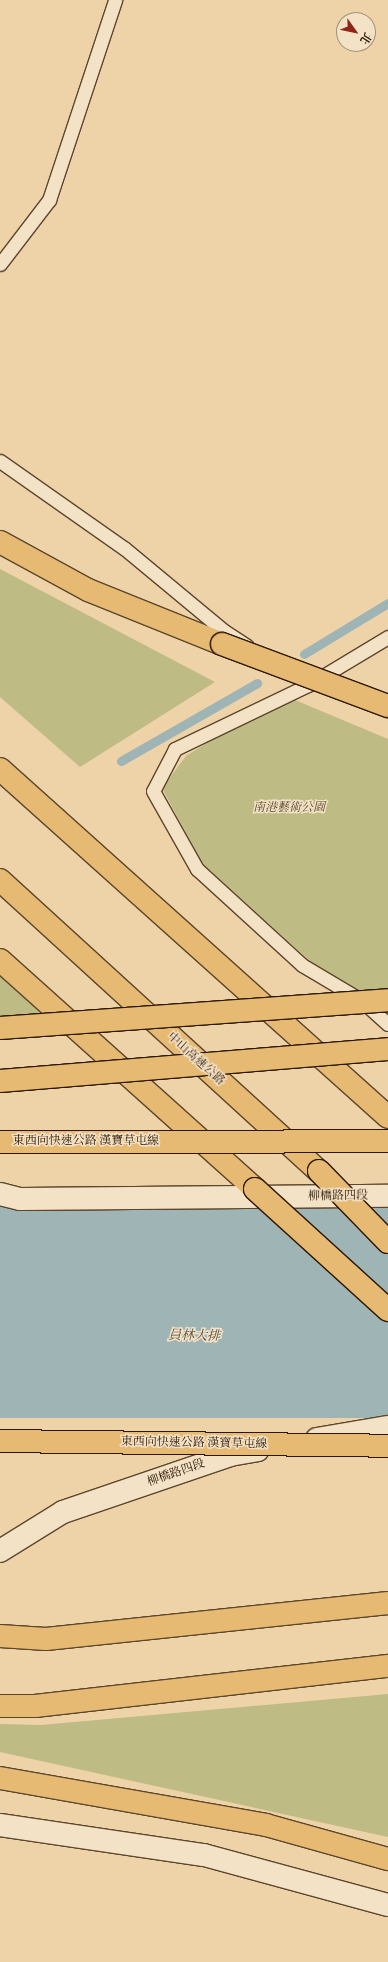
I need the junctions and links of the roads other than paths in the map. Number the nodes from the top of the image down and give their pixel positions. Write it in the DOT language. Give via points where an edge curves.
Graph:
graph roads {
  1 [pos="115,0"];
  2 [pos="0,264"];
  3 [pos="0,462"];
  4 [pos="0,542"];
  5 [pos="388,637"];
  6 [pos="308,685"];
  7 [pos="388,706"];
  8 [pos="0,769"];
  9 [pos="0,880"];
  10 [pos="0,960"];
  11 [pos="388,1000"];
  12 [pos="388,1024"];
  13 [pos="0,1028"];
  14 [pos="388,1049"];
  15 [pos="0,1081"];
  16 [pos="388,1117"];
  17 [pos="388,1141"];
  18 [pos="0,1142"];
  19 [pos="0,1194"];
  20 [pos="388,1196"];
  21 [pos="388,1242"];
  22 [pos="388,1310"];
  23 [pos="388,1427"];
  24 [pos="0,1442"];
  25 [pos="388,1446"];
  26 [pos="0,1551"];
  27 [pos="388,1603"];
  28 [pos="0,1636"];
  29 [pos="388,1666"];
  30 [pos="0,1706"];
  31 [pos="0,1778"];
  32 [pos="0,1825"];
  33 [pos="388,1859"];
  34 [pos="388,1905"];
  1 -- 2 [label="lane" via="49,200"];
  3 -- 6 [label="lane" via="124,548 224,631"];
  4 -- 7 [label="highway, bridge" via="88,590 222,644"];
  5 -- 6 [label="lane"];
  6 -- 12 [label="lane" via="176,749 153,791 197,869 302,965 361,1000"];
  8 -- 16 [label="highway"];
  9 -- 21 [label="highway, 中山高速公路, bridge" via="319,1170"];
  10 -- 22 [label="highway, bridge"];
  11 -- 13 [label="highway, bridge"];
  14 -- 15 [label="highway, bridge"];
  17 -- 18 [label="highway, 東西向快速公路 漢寶草屯線, bridge"];
  19 -- 20 [label="main road, 柳橋路四段" via="20,1199"];
  23 -- 26 [label="main road, 柳橋路四段" via="230,1455 63,1512"];
  24 -- 25 [label="highway, 東西向快速公路 漢寶草屯線, bridge"];
  27 -- 28 [label="highway" via="46,1638"];
  29 -- 30 [label="highway" via="35,1706"];
  31 -- 33 [label="highway" via="266,1825"];
  32 -- 34 [label="main road" via="204,1855"];
}
